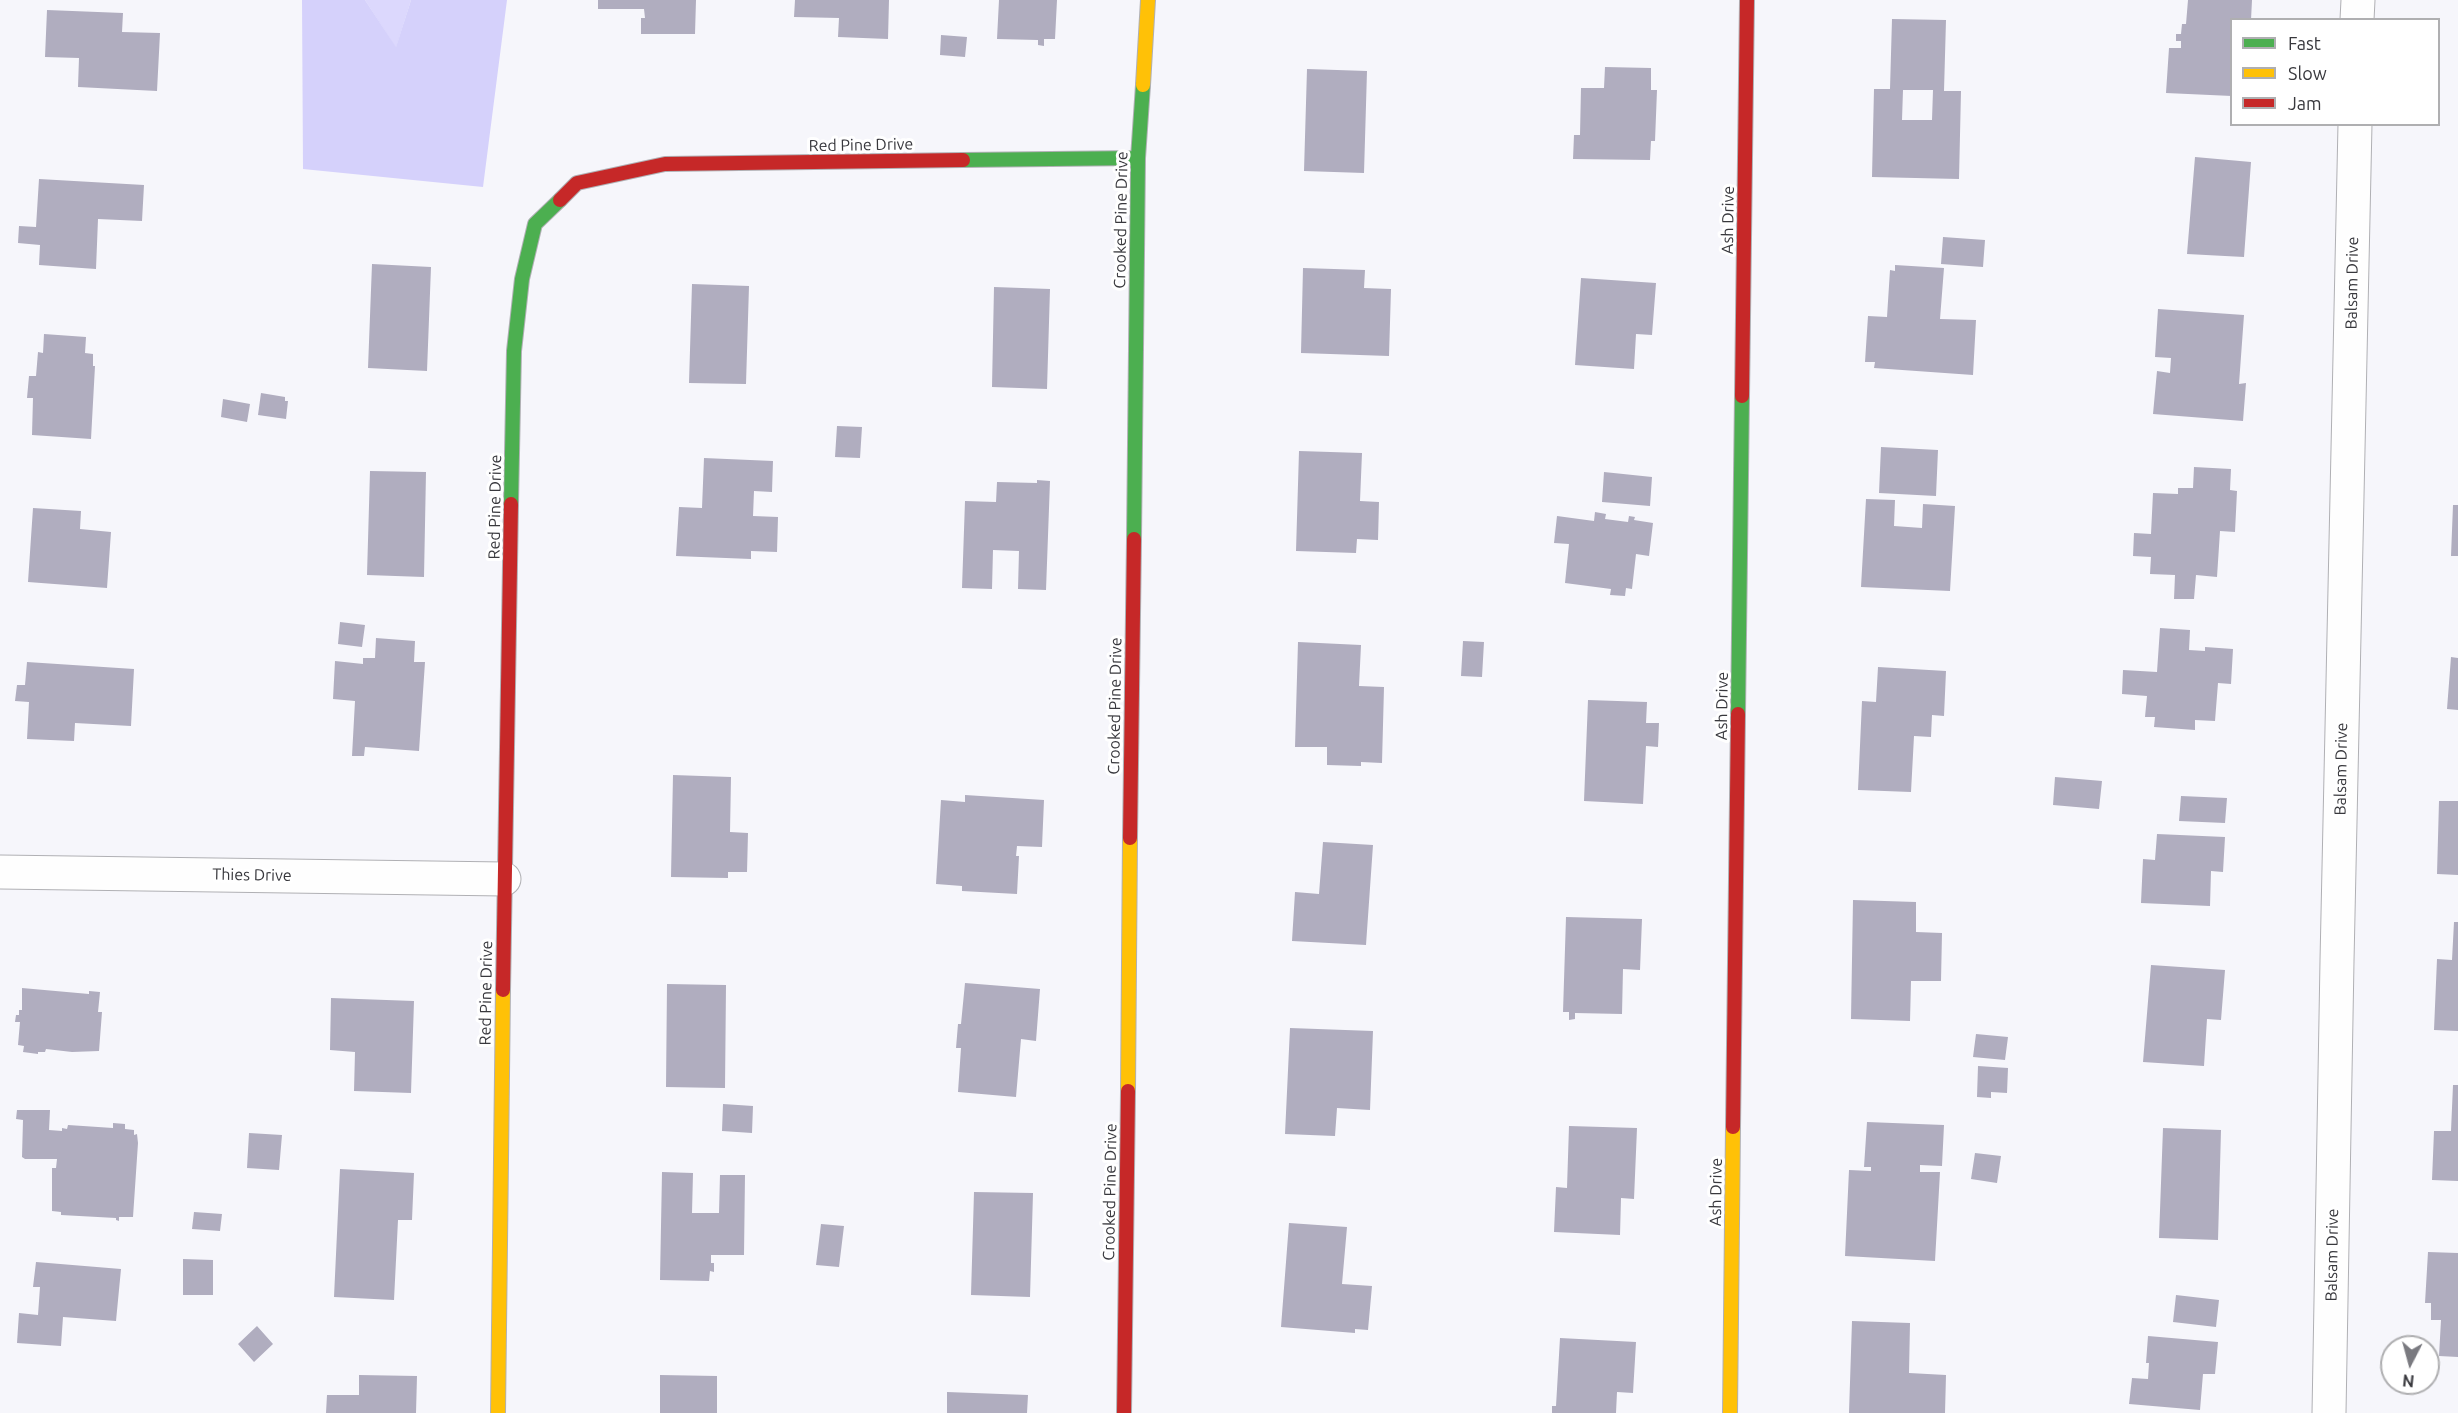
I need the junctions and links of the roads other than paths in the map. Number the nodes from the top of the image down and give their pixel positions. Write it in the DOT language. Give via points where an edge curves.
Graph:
graph roads {
  1 [pos="1148,0"];
  2 [pos="1747,0"];
  3 [pos="2358,0"];
  4 [pos="2357,18"];
  5 [pos="2355,126"];
  6 [pos="1138,158"];
  7 [pos="0,872"];
  8 [pos="504,879"];
  9 [pos="498,1413"];
  10 [pos="1124,1413"];
  11 [pos="1730,1413"];
  12 [pos="2330,1413"];
  1 -- 6 [label="street, Crooked Pine Drive"];
  2 -- 11 [label="street, Ash Drive"];
  3 -- 4 [label="street"];
  5 -- 12 [label="street, Balsam Drive"];
  6 -- 8 [label="street, Red Pine Drive" via="665,164 577,183 535,224 522,279 514,351"];
  6 -- 10 [label="street, Crooked Pine Drive"];
  7 -- 8 [label="street, Thies Drive"];
  8 -- 9 [label="street, Red Pine Drive"];
}
